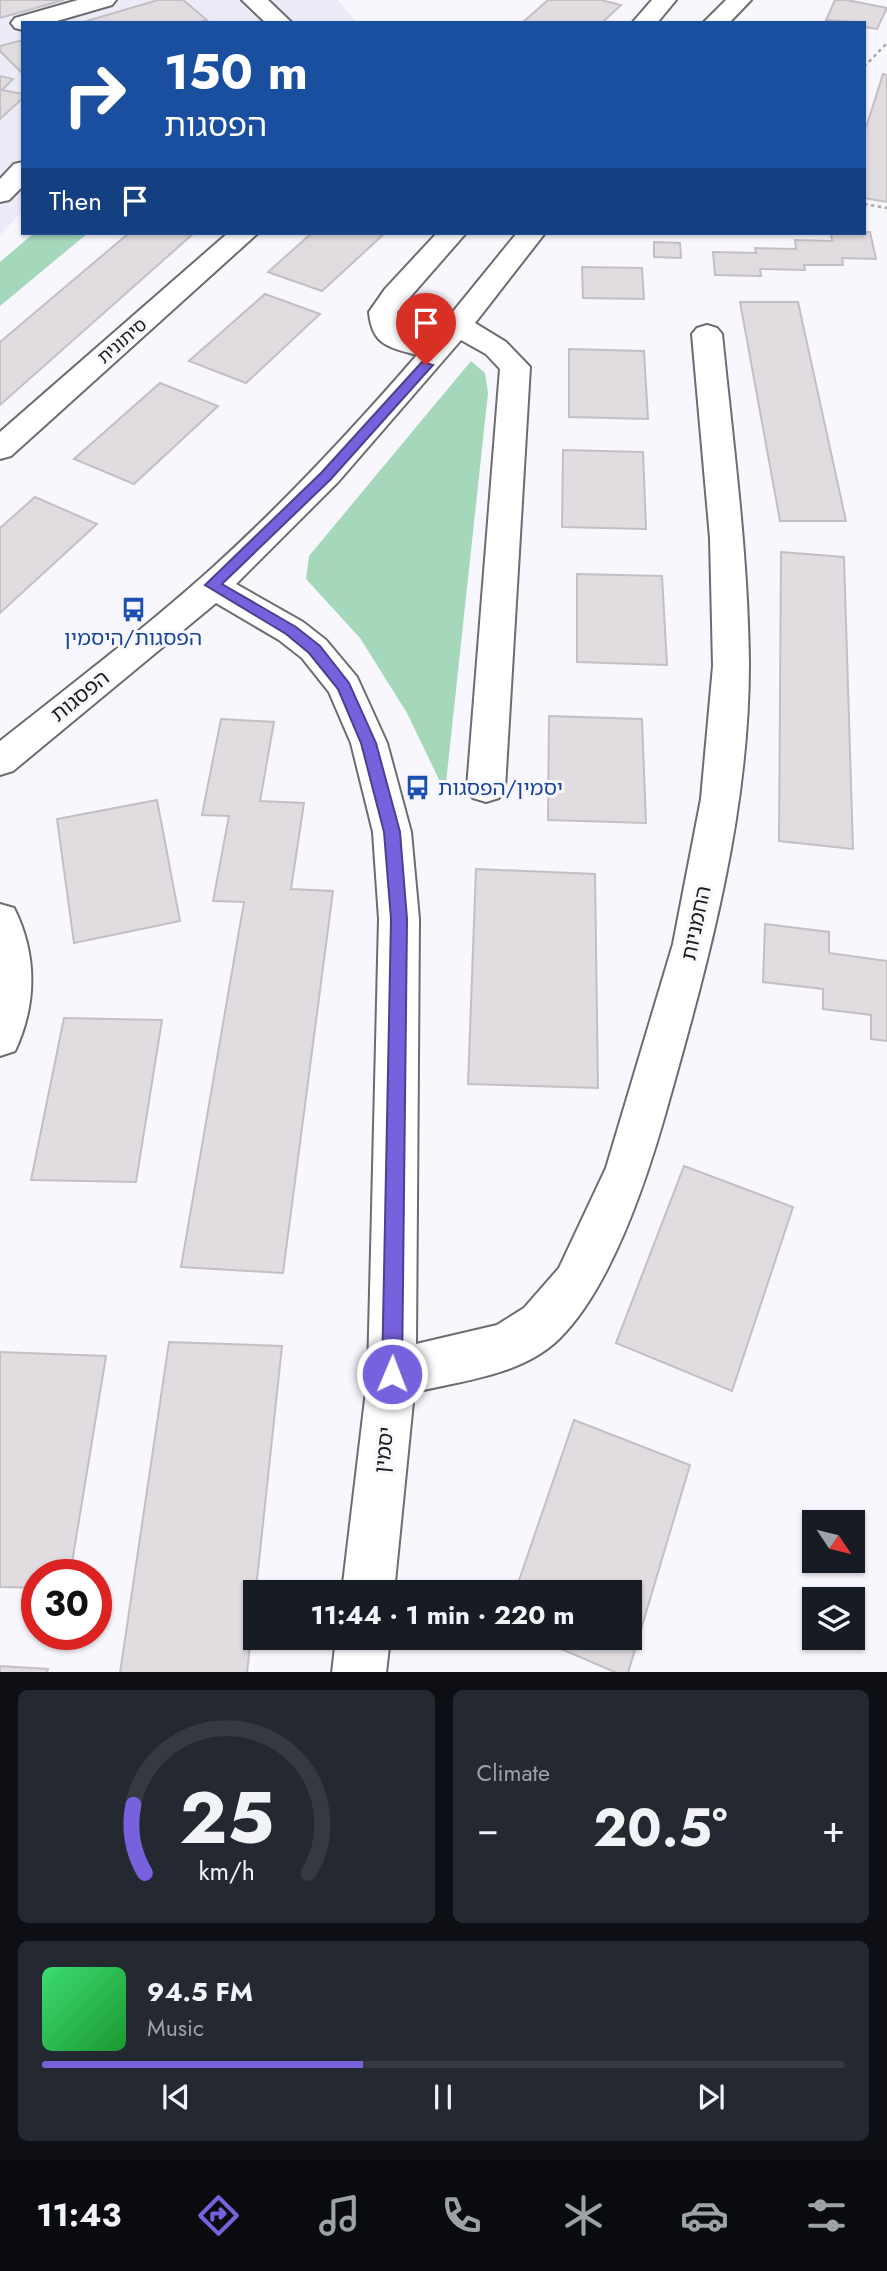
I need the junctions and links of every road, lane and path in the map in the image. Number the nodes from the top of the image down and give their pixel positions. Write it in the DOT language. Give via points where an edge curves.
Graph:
graph roads {
  1 [pos="104,0"];
  2 [pos="254,0"];
  3 [pos="664,0"];
  4 [pos="740,0"];
  5 [pos="30,21"];
  6 [pos="278,21"];
  7 [pos="646,21"];
  8 [pos="717,21"];
  9 [pos="21,24"];
  10 [pos="0,29"];
  11 [pos="887,43"];
  12 [pos="866,65"];
  13 [pos="21,172"];
  14 [pos="0,194"];
  15 [pos="866,204"];
  16 [pos="887,208"];
  17 [pos="242,235"];
  18 [pos="450,235"];
  19 [pos="529,235"];
  20 [pos="458,326"];
  21 [pos="707,334"];
  22 [pos="437,352"];
  23 [pos="0,449"];
  24 [pos="212,585"];
  25 [pos="0,761"];
  26 [pos="486,788"];
  27 [pos="0,920"];
  28 [pos="0,1038"];
  29 [pos="392,1374"];
  30 [pos="369,1580"];
  31 [pos="362,1650"];
  32 [pos="359,1672"];
  1 -- 5 [label="street"];
  2 -- 6 [label="street"];
  3 -- 7 [label="street"];
  4 -- 8 [label="street"];
  9 -- 10 [label="street"];
  11 -- 12 [label="path"];
  13 -- 14 [label="street"];
  15 -- 16 [label="path"];
  17 -- 23 [label="street, סיתונית"];
  18 -- 22 [label="street" via="383,313 385,331"];
  19 -- 20 [label="street, הפסגות"];
  20 -- 22 [label="street, הפסגות"];
  20 -- 26 [label="street" via="496,348 515,367"];
  21 -- 29 [label="street, החמניות" via="727,538 731,653 720,799 693,944 628,1169 576,1284 541,1324 507,1346"];
  22 -- 24 [label="street, הפסגות" via="327,475"];
  24 -- 25 [label="street, הפסגות"];
  24 -- 29 [label="street, יסמין" via="291,631 314,649 344,686 369,743 392,832 399,919"];
  27 -- 28 [label="street" via="11,937 10,990"];
  29 -- 30 [label="street, יסמין"];
  31 -- 32 [label="street"];
}
